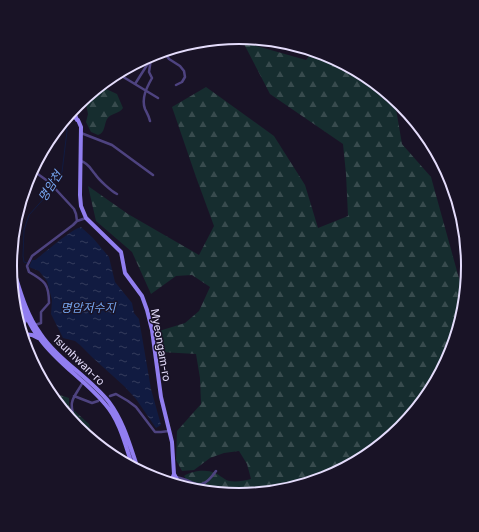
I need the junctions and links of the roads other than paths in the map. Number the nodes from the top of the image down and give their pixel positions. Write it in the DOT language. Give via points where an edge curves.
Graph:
graph roads {
  1 [pos="166,56"];
  2 [pos="150,62"];
  3 [pos="146,64"];
  4 [pos="123,77"];
  5 [pos="135,84"];
  6 [pos="176,85"];
  7 [pos="145,90"];
  8 [pos="158,98"];
  9 [pos="76,115"];
  10 [pos="74,117"];
  11 [pos="78,120"];
  12 [pos="150,121"];
  13 [pos="81,133"];
  14 [pos="81,161"];
  15 [pos="37,174"];
  16 [pos="153,175"];
  17 [pos="117,194"];
  18 [pos="86,218"];
  19 [pos="77,221"];
  20 [pos="17,272"];
  21 [pos="17,280"];
  22 [pos="20,289"];
  23 [pos="19,296"];
  24 [pos="25,311"];
  25 [pos="24,322"];
  26 [pos="33,326"];
  27 [pos="27,330"];
  28 [pos="28,334"];
  29 [pos="40,340"];
  30 [pos="83,382"];
  31 [pos="74,396"];
  32 [pos="110,396"];
  33 [pos="98,401"];
  34 [pos="71,412"];
  35 [pos="170,431"];
  36 [pos="134,462"];
  37 [pos="135,463"];
  38 [pos="216,471"];
  39 [pos="175,475"];
  40 [pos="173,478"];
  41 [pos="177,480"];
  42 [pos="191,483"];
  43 [pos="196,484"];
  1 -- 6 [label="street" via="184,71 185,77"];
  2 -- 7 [label="street" via="152,78"];
  3 -- 5 [label="street"];
  4 -- 5 [label="street"];
  5 -- 7 [label="street"];
  7 -- 8 [label="street"];
  7 -- 12 [label="street" via="145,108"];
  9 -- 11 [label="street"];
  10 -- 11 [label="street"];
  11 -- 13 [label="street"];
  13 -- 14 [label="street"];
  13 -- 16 [label="street" via="112,145"];
  14 -- 17 [label="street" via="87,163 94,174"];
  14 -- 18 [label="street" via="81,206"];
  15 -- 19 [label="street" via="49,182 74,209"];
  18 -- 19 [label="street"];
  18 -- 35 [label="street, Myeongam-ro" via="121,252 125,273 142,296 152,330 161,397"];
  19 -- 26 [label="street" via="32,256 27,266 29,272 43,280 49,291 49,303 41,312 41,323"];
  20 -- 22 [label="street"];
  21 -- 22 [label="street, 1sunhwan-ro"];
  22 -- 26 [label="street, 1sunhwan-ro"];
  23 -- 24 [label="street, 1sunhwan-ro"];
  24 -- 25 [label="street"];
  24 -- 26 [label="street, 1sunhwan-ro"];
  26 -- 27 [label="street"];
  26 -- 29 [label="street, 1sunhwan-ro"];
  26 -- 37 [label="street, 1sunhwan-ro" via="112,406 121,421"];
  28 -- 29 [label="street"];
  29 -- 30 [label="street, 1sunhwan-ro"];
  30 -- 31 [label="street"];
  30 -- 36 [label="street, 1sunhwan-ro" via="106,404"];
  31 -- 33 [label="street" via="92,403"];
  31 -- 34 [label="street"];
  32 -- 35 [label="street" via="116,394 136,407 155,432"];
  35 -- 39 [label="street, Myeongam-ro"];
  38 -- 43 [label="street" via="209,480"];
  39 -- 40 [label="street"];
  39 -- 41 [label="street, Myeongam-ro"];
  39 -- 42 [label="street"];
}
